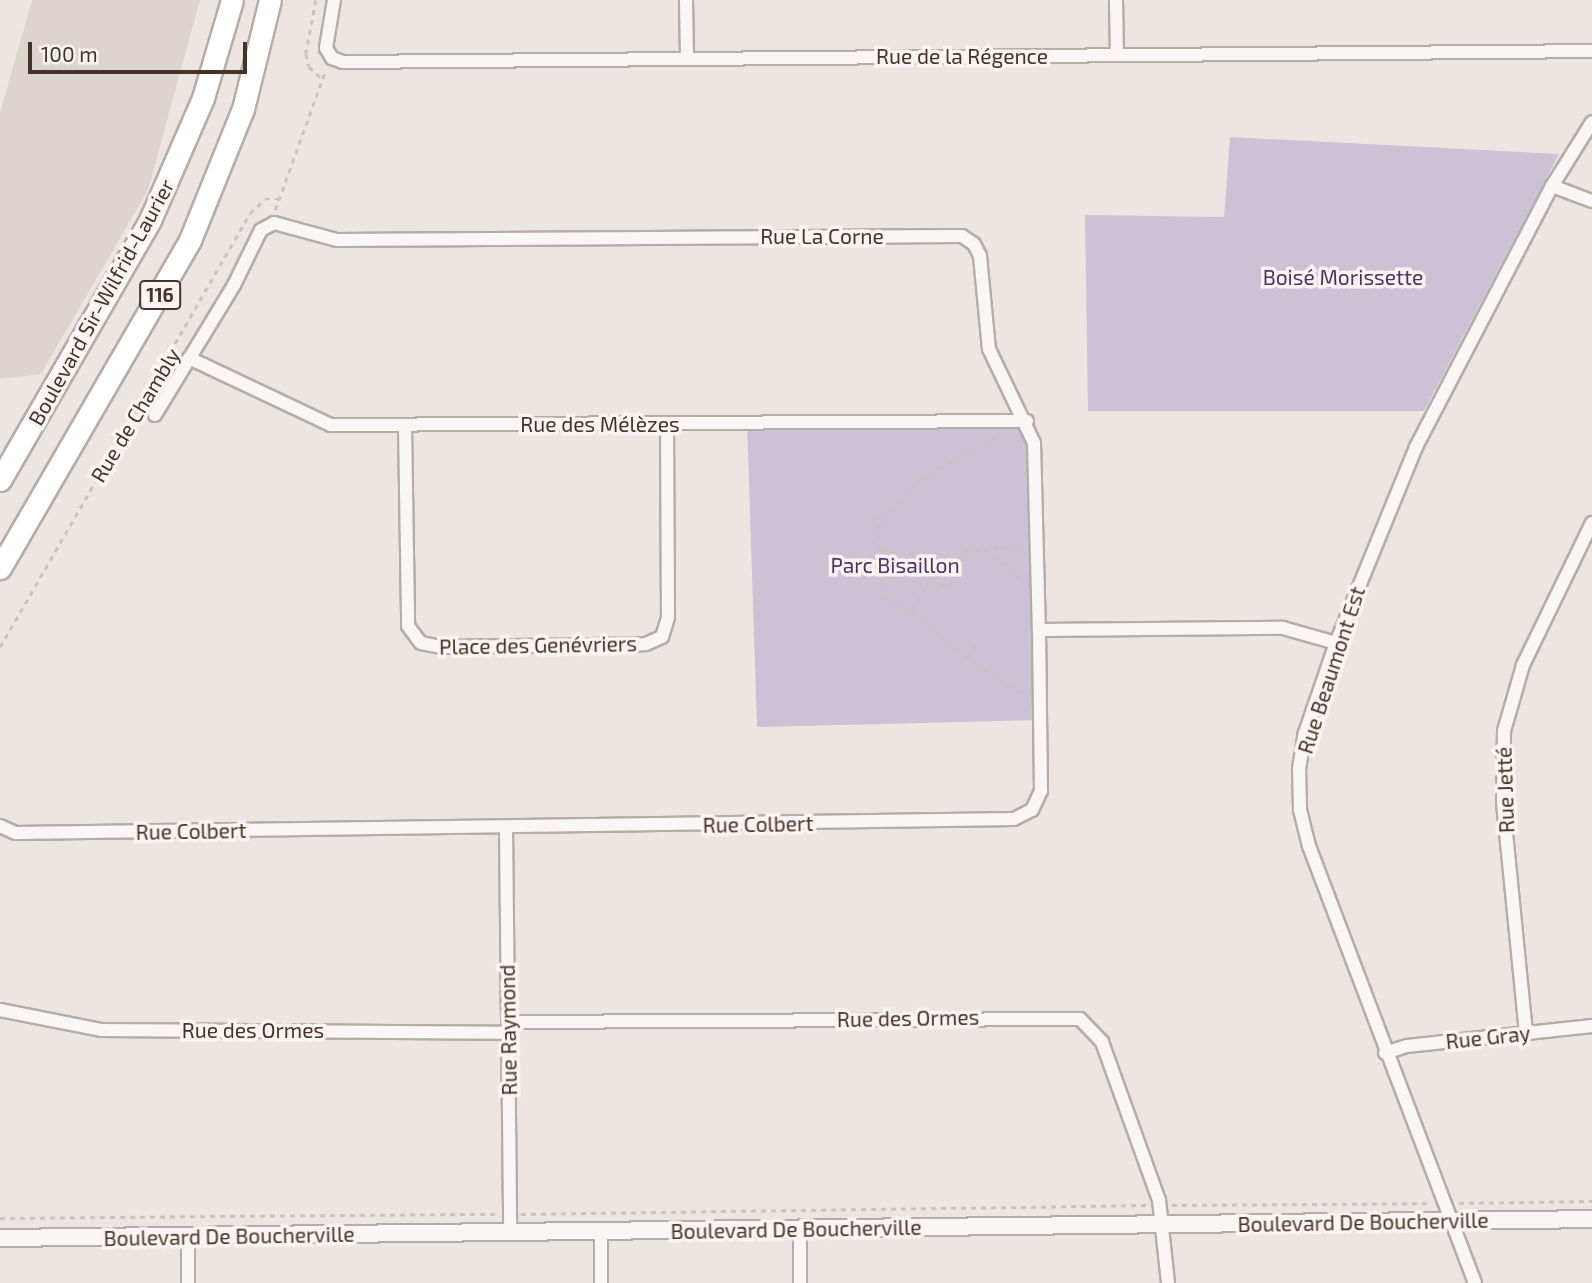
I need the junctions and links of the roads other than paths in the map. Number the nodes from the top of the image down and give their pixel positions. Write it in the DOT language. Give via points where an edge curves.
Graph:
graph roads {
  1 [pos="232,0"];
  2 [pos="270,0"];
  3 [pos="334,0"];
  4 [pos="686,0"];
  5 [pos="1116,0"];
  6 [pos="1592,51"];
  7 [pos="1117,55"];
  8 [pos="687,58"];
  9 [pos="1592,122"];
  10 [pos="1552,186"];
  11 [pos="1592,201"];
  12 [pos="274,218"];
  13 [pos="189,358"];
  14 [pos="155,415"];
  15 [pos="1027,421"];
  16 [pos="667,424"];
  17 [pos="405,425"];
  18 [pos="0,480"];
  19 [pos="1592,523"];
  20 [pos="0,568"];
  21 [pos="1039,630"];
  22 [pos="1336,643"];
  23 [pos="0,826"];
  24 [pos="506,828"];
  25 [pos="0,1010"];
  26 [pos="1592,1026"];
  27 [pos="509,1028"];
  28 [pos="1526,1033"];
  29 [pos="1385,1053"];
  30 [pos="1592,1219"];
  31 [pos="1453,1221"];
  32 [pos="1164,1225"];
  33 [pos="800,1229"];
  34 [pos="601,1232"];
  35 [pos="510,1233"];
  36 [pos="188,1236"];
  37 [pos="0,1238"];
  38 [pos="188,1283"];
  39 [pos="601,1283"];
  40 [pos="800,1283"];
  41 [pos="1168,1283"];
  42 [pos="1475,1283"];
  1 -- 18 [label="main road, Boulevard Sir-Wilfrid-Laurier / 116" via="203,98 165,190 108,298"];
  2 -- 20 [label="main road, Boulevard Sir-Wilfrid-Laurier / 116" via="243,109 190,240"];
  3 -- 8 [label="street, Rue de la Régence" via="325,44 332,58 343,62"];
  4 -- 8 [label="street"];
  5 -- 7 [label="street"];
  6 -- 7 [label="street, Rue de la Régence"];
  7 -- 8 [label="street, Rue de la Régence"];
  9 -- 10 [label="street, Rue Beaumont Est"];
  10 -- 11 [label="street"];
  10 -- 22 [label="street, Rue Beaumont Est" via="1416,447"];
  12 -- 13 [label="street, Rue de Chambly" via="261,230"];
  12 -- 15 [label="street, Rue La Corne" via="337,240 962,236 974,244 980,256 989,349"];
  13 -- 14 [label="street, Rue de Chambly"];
  13 -- 17 [label="street, Rue des Mélèzes" via="319,422"];
  15 -- 16 [label="street, Rue des Mélèzes"];
  15 -- 21 [label="street, Rue La Corne" via="1034,443"];
  16 -- 17 [label="street, Rue des Mélèzes"];
  16 -- 17 [label="street, Place des Genévriers" via="668,617 662,637 646,644 441,647 421,643 408,626"];
  19 -- 28 [label="street, Rue Jetté" via="1523,665 1504,731 1503,802"];
  21 -- 22 [label="street" via="1283,628"];
  21 -- 24 [label="street, Rue Colbert" via="1041,792 1032,810 1014,819"];
  22 -- 29 [label="street, Rue Beaumont Est" via="1303,745 1300,809 1313,859"];
  23 -- 24 [label="street, Rue Colbert" via="16,833"];
  24 -- 27 [label="street, Rue Raymond"];
  25 -- 27 [label="street, Rue des Ormes" via="102,1030"];
  26 -- 28 [label="street, Rue Gray"];
  27 -- 32 [label="street, Rue des Ormes" via="1075,1017 1089,1025 1102,1042 1159,1199"];
  27 -- 35 [label="street, Rue Raymond"];
  28 -- 29 [label="street, Rue Gray" via="1407,1046"];
  29 -- 31 [label="street, Rue Beaumont Est"];
  30 -- 31 [label="street, Boulevard De Boucherville"];
  31 -- 32 [label="street, Boulevard De Boucherville"];
  31 -- 42 [label="street, Rue Beaumont Est"];
  32 -- 33 [label="street, Boulevard De Boucherville"];
  32 -- 41 [label="street, Rue des Ormes"];
  33 -- 34 [label="street, Boulevard De Boucherville"];
  33 -- 40 [label="street"];
  34 -- 35 [label="street, Boulevard De Boucherville"];
  34 -- 39 [label="street"];
  35 -- 36 [label="street, Boulevard De Boucherville"];
  36 -- 37 [label="street, Boulevard De Boucherville"];
  36 -- 38 [label="street"];
}
